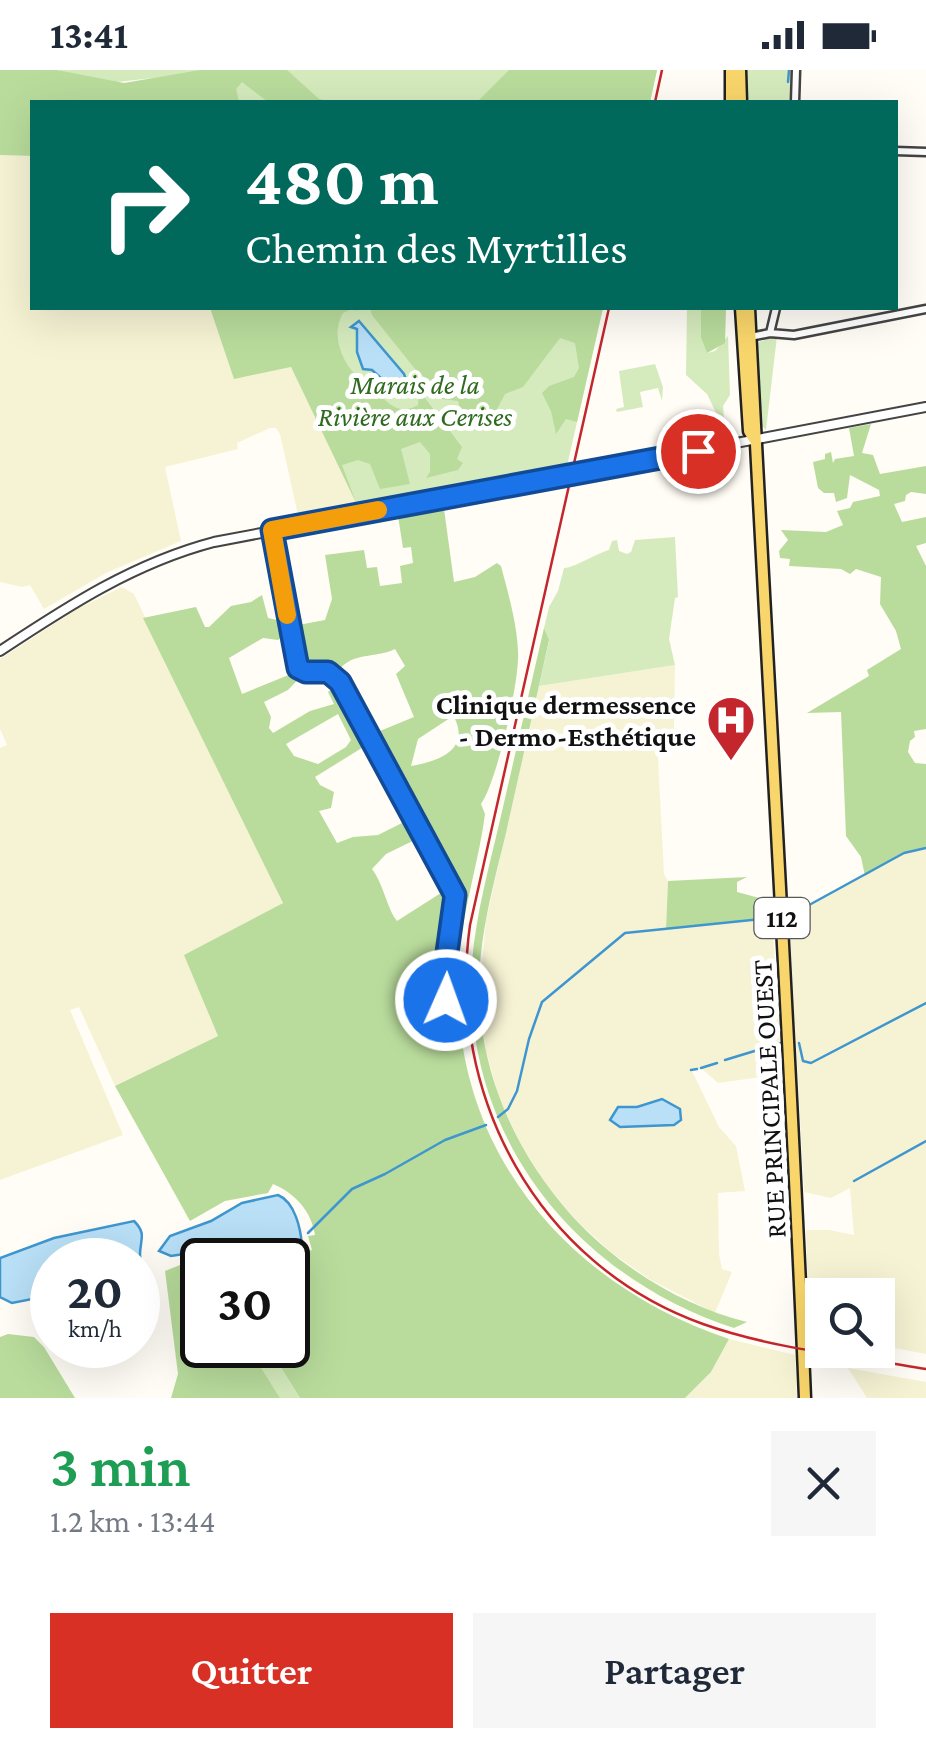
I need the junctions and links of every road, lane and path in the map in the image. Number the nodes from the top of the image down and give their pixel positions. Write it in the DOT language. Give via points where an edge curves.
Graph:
graph roads {
  1 [pos="731,70"];
  2 [pos="740,70"];
  3 [pos="796,70"];
  4 [pos="731,100"];
  5 [pos="741,100"];
  6 [pos="795,100"];
  7 [pos="898,150"];
  8 [pos="926,152"];
  9 [pos="741,310"];
  10 [pos="750,310"];
  11 [pos="776,310"];
  12 [pos="926,310"];
  13 [pos="770,333"];
  14 [pos="747,337"];
  15 [pos="926,407"];
  16 [pos="754,439"];
  17 [pos="272,530"];
  18 [pos="0,650"];
  19 [pos="448,1032"];
  20 [pos="804,1398"];
  1 -- 4 [label="main road"];
  2 -- 5 [label="main road"];
  3 -- 6 [label="street"];
  7 -- 8 [label="street"];
  9 -- 14 [label="main road, RUE PRINCIPALE OUEST / 112"];
  10 -- 14 [label="main road, RUE PRINCIPALE OUEST / 112"];
  11 -- 13 [label="street"];
  12 -- 13 [label="street" via="794,336"];
  13 -- 14 [label="street"];
  14 -- 16 [label="main road, RUE PRINCIPALE OUEST / 112"];
  15 -- 16 [label="street"];
  16 -- 17 [label="street"];
  16 -- 20 [label="main road, RUE PRINCIPALE OUEST / 112"];
  17 -- 18 [label="street" via="142,567"];
  17 -- 19 [label="street" via="298,668 328,672 340,682 454,891"];
}
